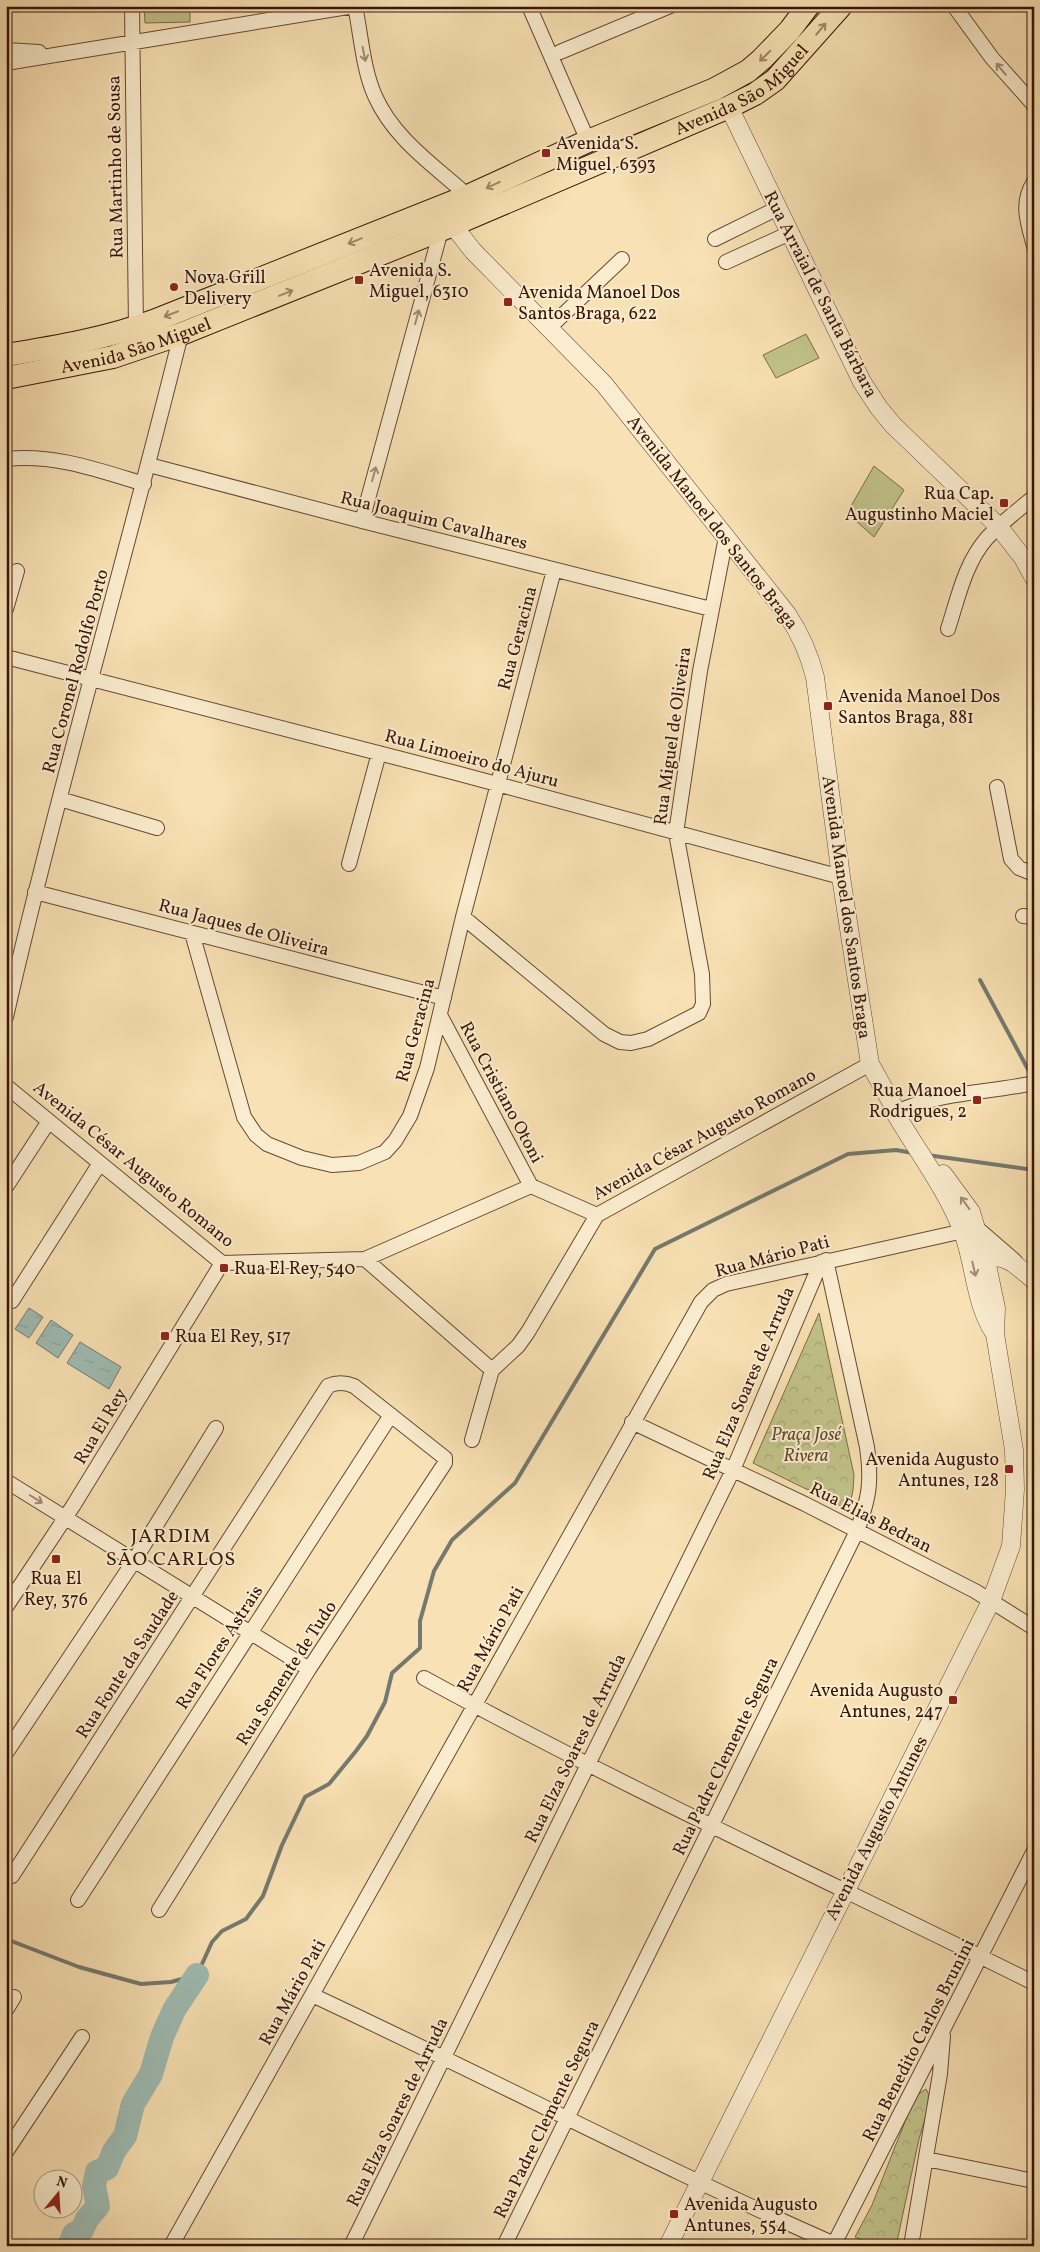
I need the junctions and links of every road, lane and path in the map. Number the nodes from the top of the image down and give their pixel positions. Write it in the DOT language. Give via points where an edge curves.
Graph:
graph roads {
  1 [pos="132,6"];
  2 [pos="355,6"];
  3 [pos="529,6"];
  4 [pos="670,6"];
  5 [pos="808,6"];
  6 [pos="840,6"];
  7 [pos="954,6"];
  8 [pos="132,43"];
  9 [pos="6,50"];
  10 [pos="560,52"];
  11 [pos="62,54"];
  12 [pos="6,63"];
  13 [pos="1034,105"];
  14 [pos="729,107"];
  15 [pos="588,141"];
  16 [pos="1034,182"];
  17 [pos="468,196"];
  18 [pos="439,208"];
  19 [pos="778,208"];
  20 [pos="484,212"];
  21 [pos="447,227"];
  22 [pos="790,233"];
  23 [pos="715,239"];
  24 [pos="1034,246"];
  25 [pos="622,258"];
  26 [pos="726,262"];
  27 [pos="550,327"];
  28 [pos="136,328"];
  29 [pos="181,334"];
  30 [pos="6,355"];
  31 [pos="6,378"];
  32 [pos="6,459"];
  33 [pos="149,465"];
  34 [pos="144,484"];
  35 [pos="1034,497"];
  36 [pos="362,521"];
  37 [pos="999,527"];
  38 [pos="726,537"];
  39 [pos="17,570"];
  40 [pos="554,570"];
  41 [pos="1034,578"];
  42 [pos="6,609"];
  43 [pos="711,609"];
  44 [pos="948,629"];
  45 [pos="6,657"];
  46 [pos="92,679"];
  47 [pos="379,753"];
  48 [pos="498,784"];
  49 [pos="996,787"];
  50 [pos="60,799"];
  51 [pos="157,828"];
  52 [pos="676,833"];
  53 [pos="349,864"];
  54 [pos="1034,874"];
  55 [pos="842,877"];
  56 [pos="35,892"];
  57 [pos="463,917"];
  58 [pos="192,933"];
  59 [pos="444,998"];
  60 [pos="440,1015"];
  61 [pos="6,1017"];
  62 [pos="870,1064"];
  63 [pos="1034,1083"];
  64 [pos="6,1086"];
  65 [pos="896,1110"];
  66 [pos="49,1121"];
  67 [pos="100,1163"];
  68 [pos="531,1186"];
  69 [pos="6,1187"];
  70 [pos="597,1215"];
  71 [pos="970,1230"];
  72 [pos="365,1259"];
  73 [pos="824,1261"];
  74 [pos="222,1262"];
  75 [pos="987,1265"];
  76 [pos="1034,1279"];
  77 [pos="12,1301"];
  78 [pos="995,1334"];
  79 [pos="492,1370"];
  80 [pos="391,1415"];
  81 [pos="632,1422"];
  82 [pos="216,1428"];
  83 [pos="472,1440"];
  84 [pos="733,1470"];
  85 [pos="6,1481"];
  86 [pos="65,1518"];
  87 [pos="857,1531"];
  88 [pos="134,1561"];
  89 [pos="193,1596"];
  90 [pos="991,1601"];
  91 [pos="6,1607"];
  92 [pos="1034,1628"];
  93 [pos="250,1633"];
  94 [pos="309,1669"];
  95 [pos="424,1678"];
  96 [pos="474,1705"];
  97 [pos="6,1753"];
  98 [pos="588,1763"];
  99 [pos="712,1825"];
  100 [pos="1034,1851"];
  101 [pos="12,1876"];
  102 [pos="844,1890"];
  103 [pos="78,1900"];
  104 [pos="159,1910"];
  105 [pos="982,1957"];
  106 [pos="1034,1983"];
  107 [pos="312,1995"];
  108 [pos="14,1997"];
  109 [pos="6,2010"];
  110 [pos="944,2028"];
  111 [pos="82,2037"];
  112 [pos="444,2057"];
  113 [pos="567,2118"];
  114 [pos="6,2152"];
  115 [pos="926,2159"];
  116 [pos="1034,2181"];
  117 [pos="699,2183"];
  118 [pos="836,2245"];
  119 [pos="171,2246"];
  120 [pos="351,2246"];
  121 [pos="504,2246"];
  122 [pos="668,2246"];
  123 [pos="911,2246"];
  1 -- 8 [label="street, Rua Martinho de Sousa"];
  2 -- 8 [label="street"];
  2 -- 17 [label="street, one-way" via="367,69 378,103 408,144"];
  3 -- 15 [label="street"];
  4 -- 10 [label="street"];
  5 -- 15 [label="main road, Avenida São Miguel, one-way" via="790,30 748,71 716,89"];
  14 -- 6 [label="main road, Avenida São Miguel, one-way" via="776,80"];
  13 -- 7 [label="street, one-way" via="992,58"];
  8 -- 11 [label="street"];
  8 -- 28 [label="street, Rua Martinho de Sousa"];
  9 -- 11 [label="street"];
  11 -- 12 [label="street"];
  14 -- 19 [label="street, Rua Arraial de Santa Bárbara"];
  14 -- 20 [label="main road, Avenida São Miguel"];
  15 -- 17 [label="main road, Avenida São Miguel, one-way"];
  16 -- 24 [label="street" via="1025,200"];
  17 -- 18 [label="main road, Avenida São Miguel"];
  17 -- 20 [label="street"];
  18 -- 21 [label="street, Avenida Manoel dos Santos Braga"];
  18 -- 28 [label="main road, Avenida São Miguel, one-way"];
  19 -- 22 [label="street, Rua Arraial de Santa Bárbara"];
  19 -- 23 [label="street"];
  20 -- 21 [label="main road, Avenida São Miguel"];
  21 -- 27 [label="street, Avenida Manoel dos Santos Braga"];
  29 -- 21 [label="main road, Avenida São Miguel, one-way"];
  36 -- 21 [label="street, one-way"];
  22 -- 26 [label="street"];
  22 -- 37 [label="street, Rua Arraial de Santa Bárbara" via="862,382 879,408 911,444"];
  25 -- 27 [label="street"];
  27 -- 38 [label="street, Avenida Manoel dos Santos Braga" via="641,428"];
  28 -- 30 [label="main road, Avenida São Miguel"];
  29 -- 31 [label="main road, Avenida São Miguel" via="113,357"];
  29 -- 33 [label="street, Rua Coronel Rodolfo Porto"];
  32 -- 34 [label="street" via="42,457"];
  33 -- 34 [label="street, Rua Coronel Rodolfo Porto"];
  33 -- 36 [label="street, Rua Joaquim Cavalhares"];
  34 -- 46 [label="street, Rua Coronel Rodolfo Porto"];
  35 -- 37 [label="street"];
  36 -- 40 [label="street, Rua Joaquim Cavalhares"];
  37 -- 41 [label="street, Rua Arraial de Santa Bárbara"];
  37 -- 44 [label="street" via="975,555"];
  38 -- 43 [label="street, Rua Miguel de Oliveira"];
  38 -- 55 [label="street, Avenida Manoel dos Santos Braga" via="787,614 809,652"];
  39 -- 42 [label="street"];
  40 -- 43 [label="street, Rua Joaquim Cavalhares"];
  40 -- 48 [label="street, Rua Geracina"];
  43 -- 52 [label="street, Rua Miguel de Oliveira"];
  45 -- 46 [label="street, Rua Limoeiro do Ajuru"];
  46 -- 47 [label="street, Rua Limoeiro do Ajuru"];
  46 -- 50 [label="street, Rua Coronel Rodolfo Porto"];
  47 -- 48 [label="street, Rua Limoeiro do Ajuru"];
  47 -- 53 [label="street"];
  48 -- 52 [label="street, Rua Limoeiro do Ajuru"];
  48 -- 57 [label="street, Rua Geracina"];
  49 -- 54 [label="street" via="1011,859 1019,868"];
  50 -- 51 [label="street"];
  50 -- 56 [label="street, Rua Coronel Rodolfo Porto"];
  52 -- 55 [label="street, Rua Limoeiro do Ajuru"];
  52 -- 57 [label="street, Rua Miguel de Oliveira" via="702,974 703,1004 699,1013 648,1039 620,1042 604,1034"];
  55 -- 62 [label="street, Avenida Manoel dos Santos Braga"];
  56 -- 58 [label="street, Rua Jaques de Oliveira"];
  56 -- 61 [label="street, Rua Coronel Rodolfo Porto"];
  57 -- 59 [label="street, Rua Geracina"];
  58 -- 59 [label="street, Rua Jaques de Oliveira"];
  58 -- 60 [label="street, Rua Geracina" via="244,1117 256,1135 267,1144 302,1158 332,1165 359,1164 385,1152 410,1116 427,1068"];
  59 -- 60 [label="street, Rua Geracina"];
  60 -- 68 [label="street, Rua Cristiano Otoni"];
  62 -- 65 [label="street, Avenida Manoel dos Santos Braga"];
  62 -- 70 [label="street, Avenida César Augusto Romano"];
  63 -- 65 [label="street" via="935,1099"];
  64 -- 66 [label="street, Avenida César Augusto Romano"];
  65 -- 71 [label="street, Avenida Augusto Antunes" via="938,1174 971,1212"];
  66 -- 67 [label="street, Avenida César Augusto Romano"];
  66 -- 69 [label="street"];
  67 -- 74 [label="street, Avenida César Augusto Romano"];
  67 -- 77 [label="street"];
  68 -- 70 [label="street, Avenida César Augusto Romano"];
  68 -- 72 [label="street, Avenida César Augusto Romano"];
  70 -- 79 [label="street" via="528,1332"];
  71 -- 73 [label="street, Rua Mário Pati"];
  71 -- 75 [label="street, Avenida Augusto Antunes"];
  71 -- 76 [label="street"];
  71 -- 78 [label="street, Avenida Augusto Antunes, one-way" via="982,1308"];
  72 -- 74 [label="street, Avenida César Augusto Romano"];
  72 -- 79 [label="street"];
  73 -- 81 [label="street, Rua Mário Pati" via="726,1284 713,1290 700,1302"];
  73 -- 84 [label="street, Rua Elza Soares de Arruda"];
  73 -- 87 [label="street, Rua Padre Clemente Segura" via="868,1447 871,1476 867,1504"];
  74 -- 86 [label="street, Rua El Rey"];
  75 -- 76 [label="street" via="991,1258 1000,1257"];
  75 -- 78 [label="street, Avenida Augusto Antunes" via="996,1308"];
  78 -- 90 [label="street, Avenida Augusto Antunes" via="1014,1450 1015,1489 1011,1546"];
  79 -- 83 [label="street"];
  80 -- 89 [label="street, Rua Fonte da Saudade" via="354,1386 345,1383 328,1386"];
  80 -- 93 [label="street, Rua Flores Astrais"];
  80 -- 94 [label="street, Rua Semente de Tudo" via="445,1458 445,1463"];
  81 -- 84 [label="street, Rua Elias Bedran"];
  81 -- 96 [label="street, Rua Mário Pati"];
  82 -- 88 [label="street"];
  84 -- 87 [label="street, Rua Elias Bedran"];
  84 -- 98 [label="street, Rua Elza Soares de Arruda"];
  85 -- 86 [label="street, one-way"];
  86 -- 88 [label="street"];
  86 -- 91 [label="street, Rua El Rey"];
  87 -- 90 [label="street, Rua Elias Bedran"];
  87 -- 99 [label="street, Rua Padre Clemente Segura"];
  88 -- 89 [label="street"];
  88 -- 97 [label="street"];
  89 -- 93 [label="street"];
  89 -- 101 [label="street, Rua Fonte da Saudade"];
  90 -- 92 [label="street, Rua Elias Bedran"];
  90 -- 102 [label="street, Avenida Augusto Antunes"];
  93 -- 94 [label="street"];
  93 -- 103 [label="street, Rua Flores Astrais"];
  94 -- 104 [label="street, Rua Semente de Tudo"];
  95 -- 96 [label="street"];
  96 -- 98 [label="street"];
  96 -- 107 [label="street, Rua Mário Pati"];
  98 -- 99 [label="street"];
  98 -- 112 [label="street, Rua Elza Soares de Arruda"];
  99 -- 102 [label="street"];
  99 -- 113 [label="street, Rua Padre Clemente Segura"];
  100 -- 105 [label="street, Rua Benedito Carlos Brunini"];
  102 -- 105 [label="street"];
  102 -- 117 [label="street, Avenida Augusto Antunes"];
  105 -- 106 [label="street"];
  105 -- 110 [label="street, Rua Benedito Carlos Brunini"];
  107 -- 112 [label="street"];
  107 -- 119 [label="street, Rua Mário Pati"];
  108 -- 109 [label="street"];
  110 -- 115 [label="street"];
  110 -- 118 [label="street, Rua Benedito Carlos Brunini"];
  111 -- 114 [label="street"];
  112 -- 113 [label="street"];
  112 -- 120 [label="street, Rua Elza Soares de Arruda"];
  113 -- 117 [label="street"];
  113 -- 121 [label="street, Rua Padre Clemente Segura"];
  115 -- 116 [label="street"];
  115 -- 123 [label="street"];
  117 -- 118 [label="street"];
  117 -- 122 [label="street, Avenida Augusto Antunes"];
}
